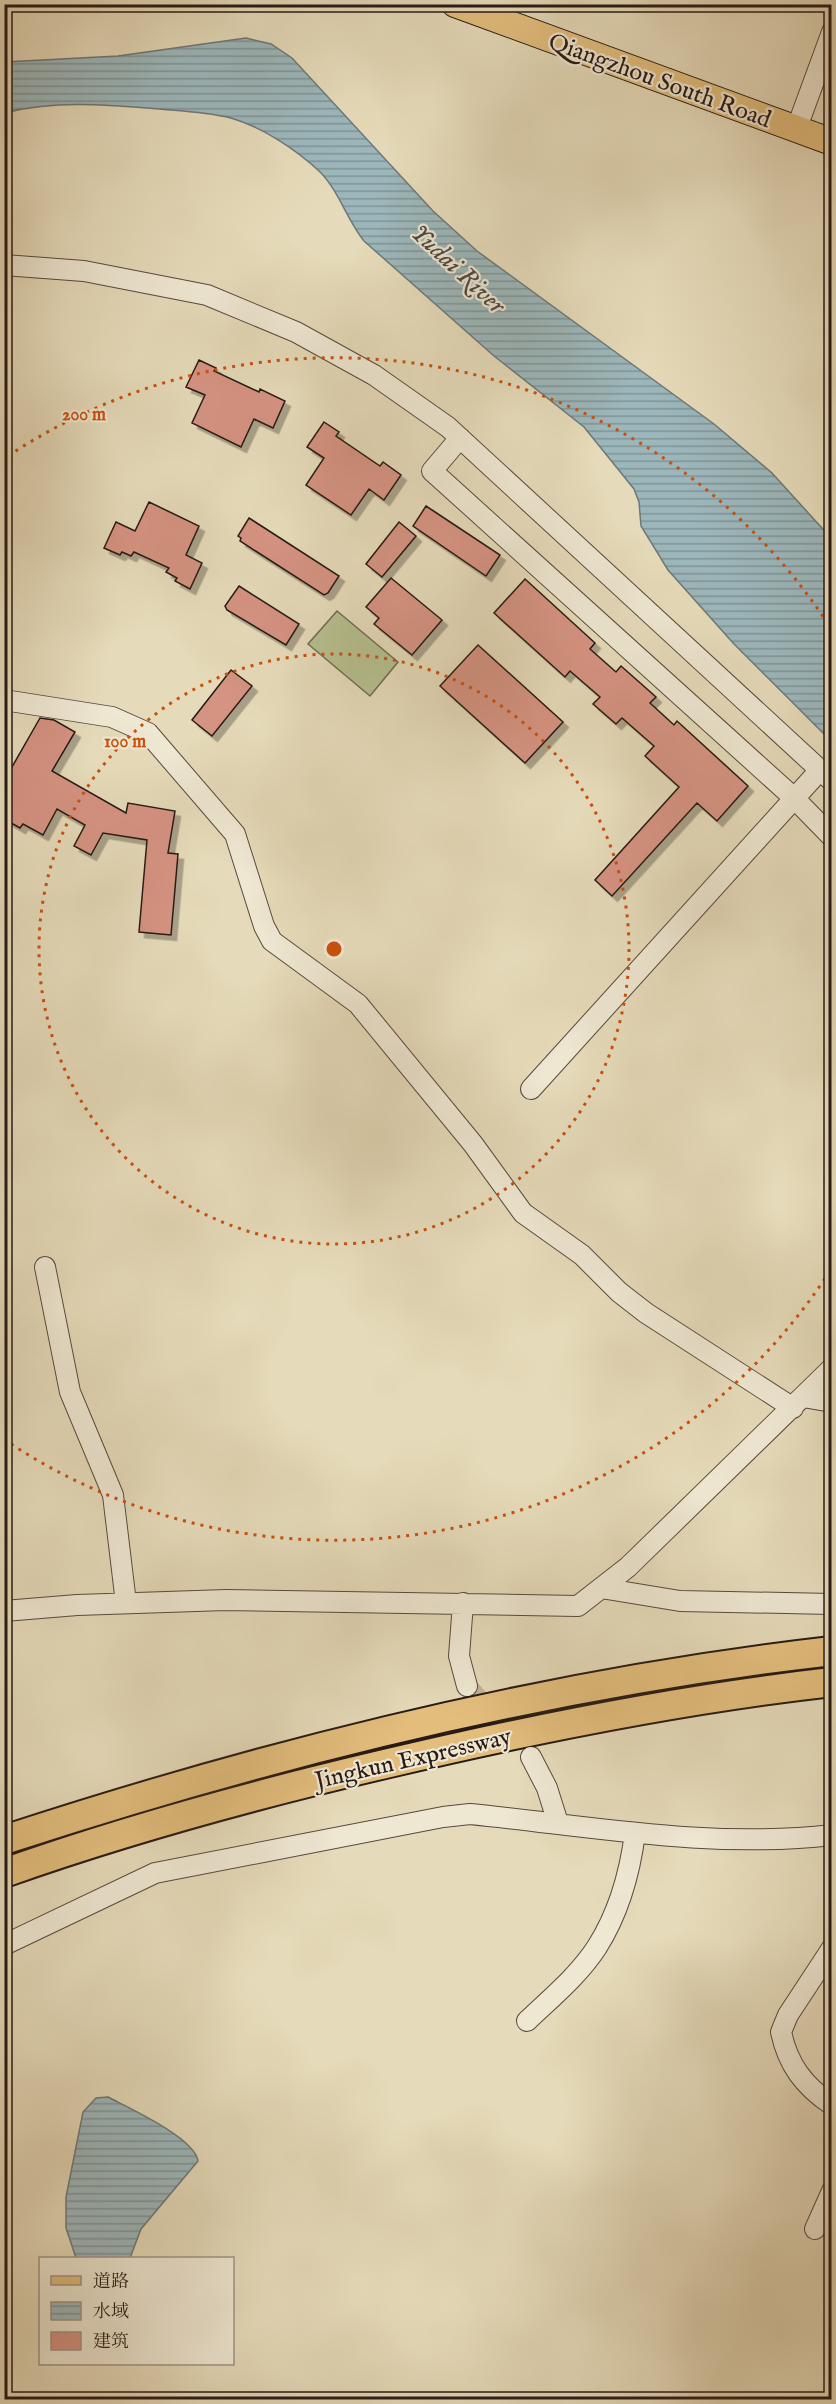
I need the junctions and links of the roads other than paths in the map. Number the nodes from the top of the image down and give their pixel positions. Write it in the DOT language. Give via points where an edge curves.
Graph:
graph roads {
  1 [pos="455,4"];
  2 [pos="831,32"];
  3 [pos="796,130"];
  4 [pos="831,142"];
  5 [pos="4,265"];
  6 [pos="460,438"];
  7 [pos="4,700"];
  8 [pos="826,776"];
  9 [pos="794,798"];
  10 [pos="831,837"];
  11 [pos="531,1089"];
  12 [pos="45,1267"];
  13 [pos="831,1368"];
  14 [pos="798,1402"];
  15 [pos="831,1402"];
  16 [pos="601,1588"];
  17 [pos="126,1603"];
  18 [pos="463,1603"];
  19 [pos="831,1605"];
  20 [pos="4,1611"];
  21 [pos="831,1651"];
  22 [pos="831,1682"];
  23 [pos="467,1686"];
  24 [pos="531,1757"];
  25 [pos="558,1823"];
  26 [pos="635,1833"];
  27 [pos="831,1835"];
  28 [pos="4,1840"];
  29 [pos="4,1873"];
  30 [pos="4,1945"];
  31 [pos="831,1948"];
  32 [pos="527,2021"];
  33 [pos="831,2105"];
  34 [pos="831,2192"];
  35 [pos="815,2229"];
  1 -- 3 [label="main road, Qiangzhou South Road"];
  2 -- 3 [label="street"];
  3 -- 4 [label="main road, Qiangzhou South Road"];
  5 -- 6 [label="street" via="45,266 124,278 179,288 240,307 365,369"];
  6 -- 8 [label="street"];
  6 -- 9 [label="street" via="432,471"];
  7 -- 14 [label="street" via="111,717 148,733 235,834 272,940 358,1004 473,1144 523,1213 582,1256 646,1313"];
  8 -- 9 [label="street"];
  9 -- 10 [label="street"];
  9 -- 11 [label="street"];
  12 -- 17 [label="street" via="70,1392 113,1495"];
  13 -- 14 [label="street"];
  14 -- 15 [label="street"];
  14 -- 16 [label="street" via="628,1567"];
  16 -- 18 [label="street" via="578,1606"];
  16 -- 19 [label="street" via="680,1601"];
  17 -- 18 [label="street"];
  17 -- 20 [label="street"];
  18 -- 23 [label="street" via="459,1656"];
  21 -- 28 [label="highway, Jingkun Expressway" via="489,1708 236,1769"];
  22 -- 29 [label="highway, Jingkun Expressway" via="494,1738 244,1799"];
  24 -- 25 [label="street" via="548,1788"];
  25 -- 26 [label="street"];
  25 -- 30 [label="street" via="470,1814 443,1817 173,1868 138,1879"];
  26 -- 27 [label="street" via="768,1840"];
  26 -- 32 [label="street" via="631,1863 597,1947"];
  31 -- 33 [label="street" via="781,2032 793,2067 804,2084"];
  34 -- 35 [label="street"];
}
